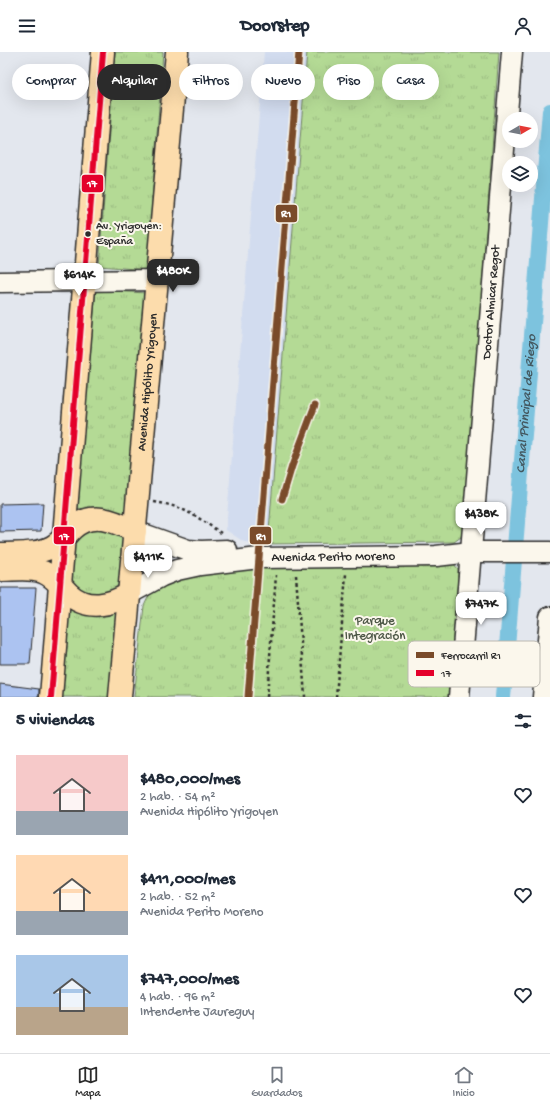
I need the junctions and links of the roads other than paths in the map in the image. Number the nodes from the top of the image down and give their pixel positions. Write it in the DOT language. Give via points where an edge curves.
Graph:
graph roads {
  1 [pos="103,52"];
  2 [pos="177,52"];
  3 [pos="512,52"];
  4 [pos="157,280"];
  5 [pos="85,281"];
  6 [pos="0,282"];
  7 [pos="135,531"];
  8 [pos="64,538"];
  9 [pos="471,552"];
  10 [pos="550,552"];
  11 [pos="0,554"];
  12 [pos="0,570"];
  13 [pos="60,584"];
  14 [pos="130,594"];
  15 [pos="550,617"];
  16 [pos="464,641"];
  17 [pos="460,687"];
  18 [pos="51,697"];
  19 [pos="120,697"];
  20 [pos="459,697"];
  21 [pos="543,697"];
  1 -- 5 [label="main road"];
  2 -- 4 [label="main road, Avenida Hipólito Yrigoyen"];
  3 -- 9 [label="street, Doctor Almicar Regot"];
  4 -- 5 [label="street"];
  4 -- 7 [label="main road, Avenida Hipólito Yrigoyen"];
  5 -- 6 [label="street"];
  5 -- 8 [label="main road"];
  7 -- 8 [label="main road" via="107,519 92,519 78,524"];
  7 -- 9 [label="street, Avenida Perito Moreno" via="188,550 201,551 437,546"];
  7 -- 14 [label="main road, Avenida Hipólito Yrigoyen"];
  8 -- 11 [label="main road" via="41,551"];
  8 -- 13 [label="main road"];
  9 -- 10 [label="street, Avenida Perito Moreno"];
  9 -- 14 [label="street, Avenida Perito Moreno" via="436,556 258,558 200,565 170,572"];
  9 -- 16 [label="street, Doctor Almicar Regot"];
  12 -- 13 [label="main road" via="38,570"];
  13 -- 14 [label="main road" via="71,596 93,605 108,604"];
  13 -- 18 [label="main road"];
  14 -- 19 [label="main road, Avenida Hipólito Yrigoyen"];
  15 -- 21 [label="street"];
  17 -- 20 [label="street, Doctor Almicar Regot"];
}
